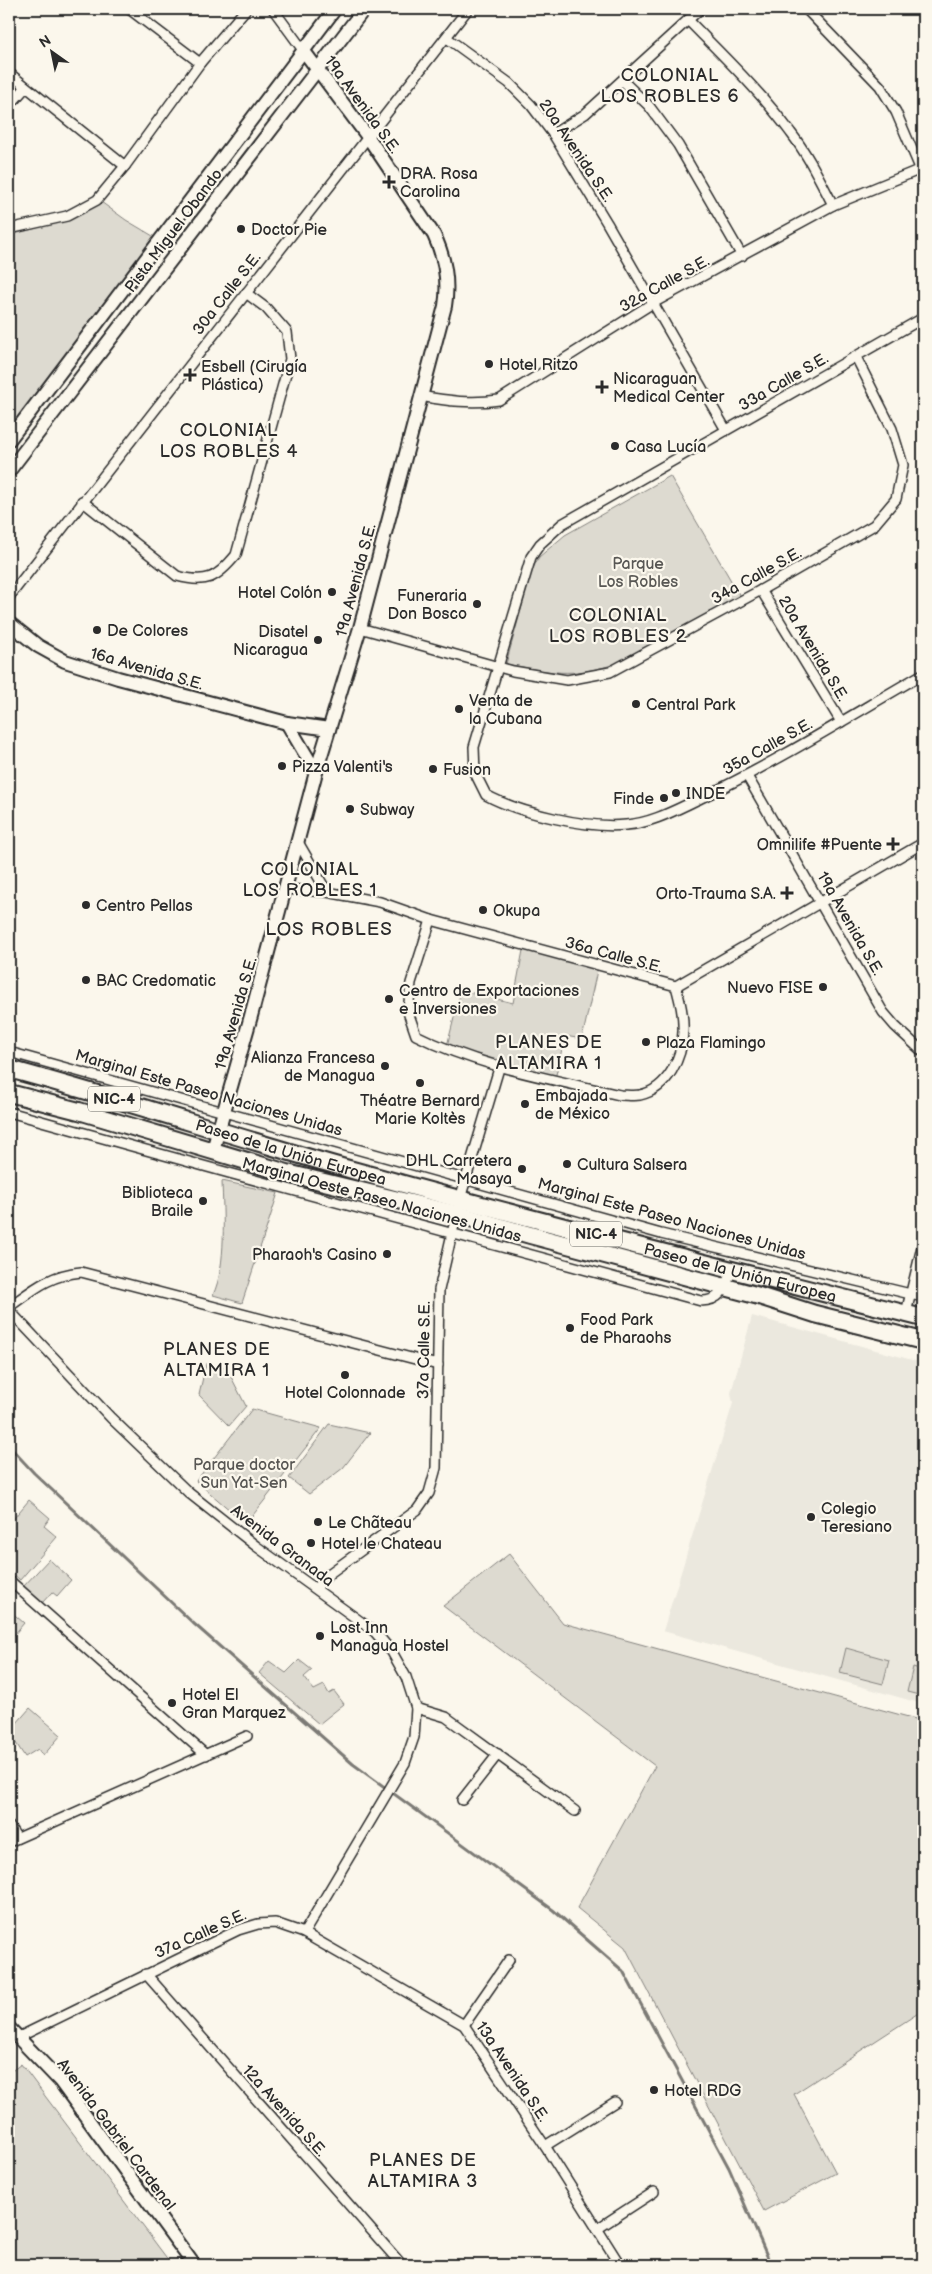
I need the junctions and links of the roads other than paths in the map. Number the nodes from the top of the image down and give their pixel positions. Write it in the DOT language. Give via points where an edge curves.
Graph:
graph roads {
  1 [pos="129,9"];
  2 [pos="246,9"];
  3 [pos="273,9"];
  4 [pos="336,9"];
  5 [pos="364,9"];
  6 [pos="468,9"];
  7 [pos="700,9"];
  8 [pos="806,9"];
  9 [pos="688,20"];
  10 [pos="447,38"];
  11 [pos="304,50"];
  12 [pos="200,63"];
  13 [pos="317,68"];
  14 [pos="9,73"];
  15 [pos="623,81"];
  16 [pos="26,87"];
  17 [pos="9,106"];
  18 [pos="553,134"];
  19 [pos="368,137"];
  20 [pos="125,166"];
  21 [pos="922,172"];
  22 [pos="833,206"];
  23 [pos="9,229"];
  24 [pos="742,256"];
  25 [pos="246,293"];
  26 [pos="653,304"];
  27 [pos="923,318"];
  28 [pos="856,356"];
  29 [pos="420,396"];
  30 [pos="726,430"];
  31 [pos="9,440"];
  32 [pos="9,471"];
  33 [pos="82,501"];
  34 [pos="761,590"];
  35 [pos="9,597"];
  36 [pos="9,623"];
  37 [pos="360,628"];
  38 [pos="499,668"];
  39 [pos="923,674"];
  40 [pos="841,722"];
  41 [pos="287,723"];
  42 [pos="329,729"];
  43 [pos="316,772"];
  44 [pos="747,776"];
  45 [pos="298,842"];
  46 [pos="923,843"];
  47 [pos="286,889"];
  48 [pos="327,892"];
  49 [pos="820,901"];
  50 [pos="431,920"];
  51 [pos="676,986"];
  52 [pos="9,1052"];
  53 [pos="923,1052"];
  54 [pos="500,1065"];
  55 [pos="9,1069"];
  56 [pos="9,1093"];
  57 [pos="9,1112"];
  58 [pos="223,1113"];
  59 [pos="218,1132"];
  60 [pos="213,1150"];
  61 [pos="465,1180"];
  62 [pos="458,1206"];
  63 [pos="451,1234"];
  64 [pos="923,1243"];
  65 [pos="732,1270"];
  66 [pos="724,1288"];
  67 [pos="910,1294"];
  68 [pos="923,1297"];
  69 [pos="9,1308"];
  70 [pos="906,1314"];
  71 [pos="923,1318"];
  72 [pos="923,1341"];
  73 [pos="438,1365"];
  74 [pos="9,1580"];
  75 [pos="316,1588"];
  76 [pos="416,1708"];
  77 [pos="247,1736"];
  78 [pos="498,1754"];
  79 [pos="206,1755"];
  80 [pos="462,1800"];
  81 [pos="575,1810"];
  82 [pos="9,1826"];
  83 [pos="13,1840"];
  84 [pos="304,1933"];
  85 [pos="509,1960"];
  86 [pos="146,1974"];
  87 [pos="464,2025"];
  88 [pos="9,2028"];
  89 [pos="19,2037"];
  90 [pos="615,2102"];
  91 [pos="545,2146"];
  92 [pos="654,2192"];
  93 [pos="597,2229"];
  94 [pos="194,2265"];
  95 [pos="402,2265"];
  96 [pos="620,2265"];
  1 -- 12 [label="street"];
  2 -- 12 [label="street"];
  3 -- 11 [label="street"];
  4 -- 11 [label="street, Pista Miguel Obando"];
  5 -- 13 [label="street, Pista Miguel Obando"];
  6 -- 10 [label="street, 30a Calle S.E."];
  7 -- 9 [label="street"];
  8 -- 21 [label="street" via="880,86 896,112"];
  9 -- 15 [label="street"];
  9 -- 22 [label="street" via="751,85 791,133 816,171"];
  10 -- 18 [label="street, 20a Avenida S.E." via="509,83"];
  10 -- 19 [label="street, 30a Calle S.E."];
  11 -- 13 [label="street, 19a Avenida S.E."];
  11 -- 31 [label="street, Pista Miguel Obando"];
  12 -- 20 [label="street"];
  13 -- 19 [label="street, 19a Avenida S.E."];
  13 -- 32 [label="street, Pista Miguel Obando"];
  14 -- 16 [label="street"];
  15 -- 18 [label="street" via="585,114"];
  15 -- 24 [label="street" via="649,106 678,145"];
  16 -- 17 [label="street"];
  16 -- 20 [label="street"];
  18 -- 26 [label="street, 20a Avenida S.E."];
  19 -- 25 [label="street, 30a Calle S.E."];
  19 -- 29 [label="street, 19a Avenida S.E." via="442,252 448,288"];
  20 -- 23 [label="street" via="97,200 67,216"];
  21 -- 22 [label="street, 32a Calle S.E."];
  22 -- 24 [label="street, 32a Calle S.E."];
  24 -- 26 [label="street, 32a Calle S.E."];
  25 -- 33 [label="street, 30a Calle S.E."];
  25 -- 33 [label="street" via="266,308 287,332 290,360 236,555 208,580 177,576"];
  26 -- 29 [label="street, 32a Calle S.E." via="499,400 470,402"];
  26 -- 30 [label="street, 20a Avenida S.E."];
  27 -- 28 [label="street, 33a Calle S.E."];
  28 -- 30 [label="street, 33a Calle S.E."];
  28 -- 34 [label="street, 34a Calle S.E." via="892,429 903,466 896,499 874,525"];
  29 -- 37 [label="street, 19a Avenida S.E."];
  30 -- 38 [label="street, 33a Calle S.E." via="562,524 540,544 531,557"];
  33 -- 35 [label="street, 30a Calle S.E."];
  34 -- 38 [label="street, 34a Calle S.E." via="610,672 568,680"];
  34 -- 40 [label="street, 20a Avenida S.E."];
  36 -- 41 [label="street, 16a Avenida S.E." via="38,646 65,661"];
  37 -- 38 [label="street, 34a Calle S.E."];
  37 -- 42 [label="street, 19a Avenida S.E."];
  38 -- 44 [label="street, 35a Calle S.E." via="474,747 473,760 486,795 497,801 577,823 626,825 657,818"];
  39 -- 40 [label="street, 35a Calle S.E."];
  40 -- 44 [label="street, 35a Calle S.E."];
  41 -- 42 [label="street, 16a Avenida S.E."];
  41 -- 43 [label="street"];
  42 -- 43 [label="street, 19a Avenida S.E."];
  43 -- 45 [label="street, 19a Avenida S.E."];
  44 -- 49 [label="street, 19a Avenida S.E."];
  45 -- 47 [label="street, 19a Avenida S.E."];
  45 -- 48 [label="street"];
  46 -- 49 [label="street, 36a Calle S.E."];
  47 -- 48 [label="street, 36a Calle S.E."];
  47 -- 58 [label="street, 19a Avenida S.E."];
  48 -- 50 [label="street, 36a Calle S.E." via="380,902"];
  49 -- 51 [label="street, 36a Calle S.E."];
  49 -- 53 [label="street, 19a Avenida S.E." via="883,1012"];
  50 -- 51 [label="street, 36a Calle S.E."];
  50 -- 54 [label="street" via="411,983 408,1012 416,1034 448,1051"];
  51 -- 54 [label="street" via="682,1007 683,1033 674,1070 660,1085 640,1095 620,1095"];
  52 -- 58 [label="street, Marginal Este Paseo Naciones Unidas"];
  54 -- 61 [label="street, 37a Calle S.E."];
  55 -- 59 [label="highway, Paseo de la Unión Europea / NIC-4"];
  56 -- 60 [label="highway, Paseo de la Unión Europea / NIC-4"];
  57 -- 63 [label="street, Marginal Oeste Paseo Naciones Unidas"];
  58 -- 59 [label="street, 19a Avenida S.E."];
  58 -- 61 [label="street, Marginal Este Paseo Naciones Unidas"];
  59 -- 60 [label="street, 19a Avenida S.E."];
  59 -- 62 [label="highway, Paseo de la Unión Europea / NIC-4"];
  60 -- 62 [label="highway, Paseo de la Unión Europea / NIC-4" via="287,1173"];
  61 -- 62 [label="street, 37a Calle S.E."];
  61 -- 67 [label="street, Marginal Este Paseo Naciones Unidas" via="661,1234"];
  62 -- 63 [label="street, 37a Calle S.E."];
  62 -- 65 [label="highway, Paseo de la Unión Europea / NIC-4"];
  62 -- 66 [label="highway, Paseo de la Unión Europea / NIC-4"];
  63 -- 66 [label="street, Marginal Oeste Paseo Naciones Unidas" via="701,1301 716,1298"];
  63 -- 73 [label="street, 37a Calle S.E." via="439,1290"];
  64 -- 67 [label="street"];
  65 -- 66 [label="street"];
  65 -- 70 [label="highway, Paseo de la Unión Europea / NIC-4"];
  66 -- 72 [label="highway, Paseo de la Unión Europea / NIC-4"];
  67 -- 68 [label="street, Marginal Este Paseo Naciones Unidas"];
  67 -- 70 [label="street"];
  69 -- 73 [label="street" via="43,1282 62,1274 81,1272"];
  69 -- 75 [label="street, Avenida Granada" via="111,1418 189,1493"];
  70 -- 71 [label="highway, Paseo de la Unión Europea / NIC-4"];
  73 -- 75 [label="street, 37a Calle S.E." via="436,1468 429,1493 417,1510 330,1573"];
  74 -- 79 [label="street"];
  75 -- 76 [label="street, Avenida Granada" via="375,1632 392,1652 406,1677"];
  76 -- 78 [label="street" via="446,1717"];
  76 -- 84 [label="street" via="414,1737 405,1763"];
  77 -- 79 [label="street"];
  78 -- 80 [label="street"];
  78 -- 81 [label="street"];
  79 -- 83 [label="street"];
  82 -- 83 [label="street"];
  84 -- 86 [label="street, 37a Calle S.E." via="275,1923 258,1924 238,1930"];
  84 -- 87 [label="street, 13a Avenida S.E."];
  85 -- 87 [label="street"];
  86 -- 89 [label="street, 37a Calle S.E."];
  86 -- 95 [label="street, 12a Avenida S.E."];
  87 -- 91 [label="street, 13a Avenida S.E."];
  88 -- 89 [label="street, Avenida Gabriel Cardenal"];
  89 -- 94 [label="street, Avenida Gabriel Cardenal" via="60,2081"];
  90 -- 91 [label="street"];
  91 -- 93 [label="street, 13a Avenida S.E."];
  92 -- 93 [label="street"];
  93 -- 96 [label="street, 13a Avenida S.E."];
}
